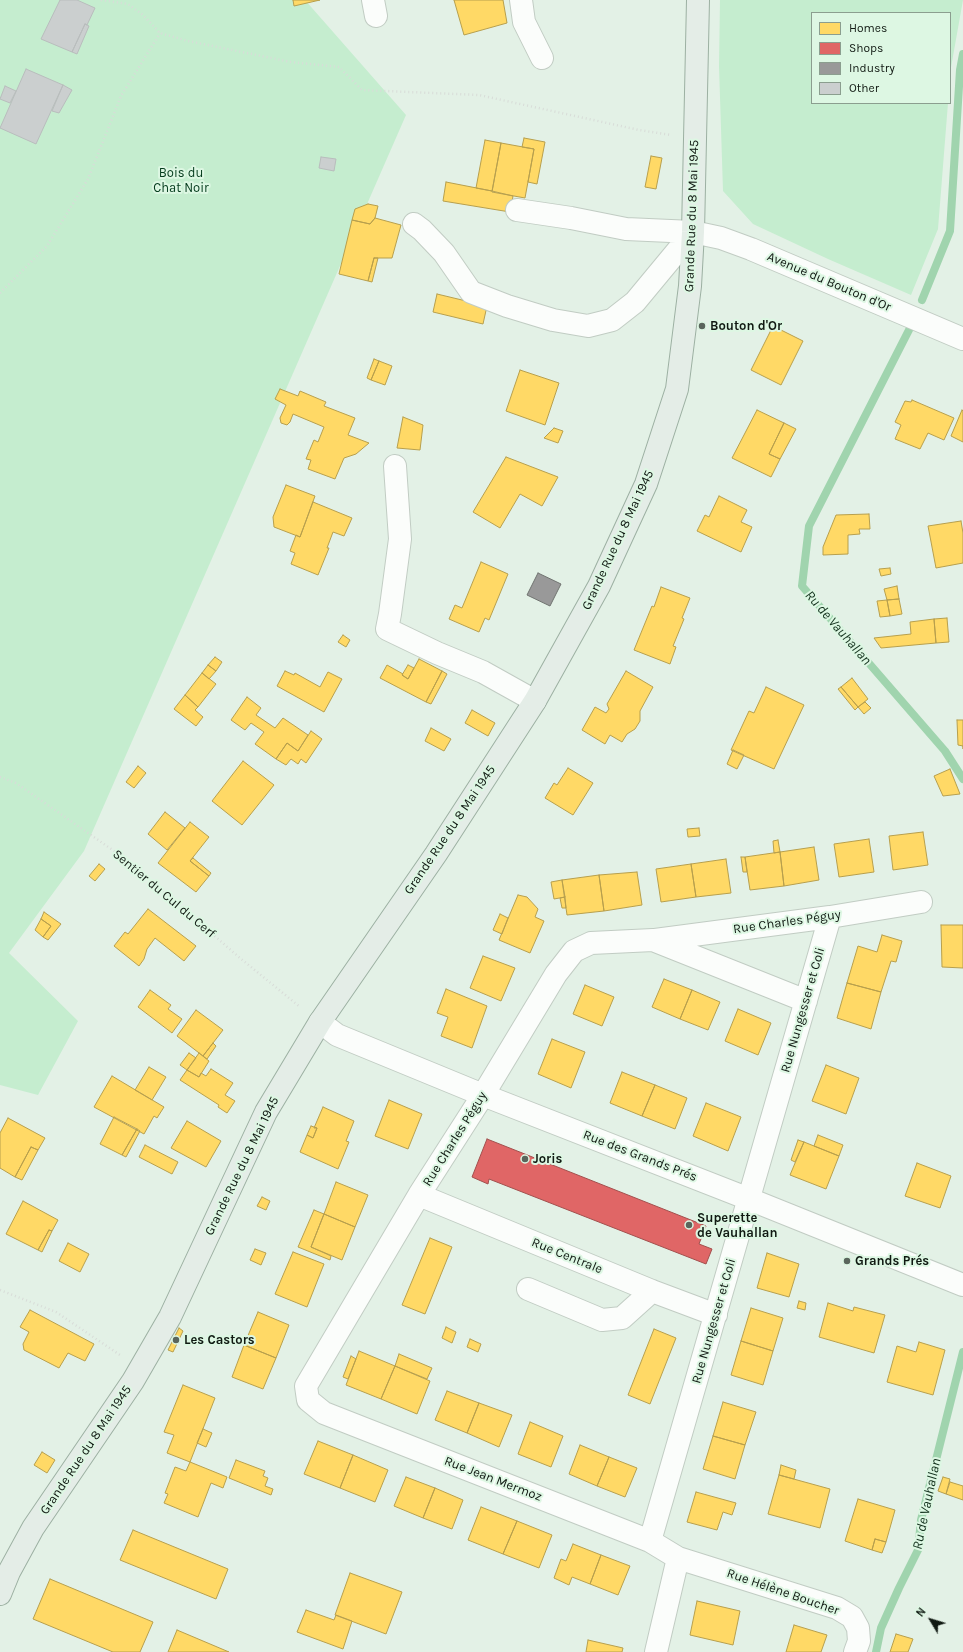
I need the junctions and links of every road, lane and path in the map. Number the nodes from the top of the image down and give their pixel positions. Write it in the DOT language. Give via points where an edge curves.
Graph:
graph roads {
  1 [pos="101,0"];
  2 [pos="521,0"];
  3 [pos="698,0"];
  4 [pos="160,33"];
  5 [pos="542,58"];
  6 [pos="694,139"];
  7 [pos="517,210"];
  8 [pos="414,224"];
  9 [pos="693,232"];
  10 [pos="0,293"];
  11 [pos="963,339"];
  12 [pos="395,466"];
  13 [pos="535,701"];
  14 [pos="0,777"];
  15 [pos="921,902"];
  16 [pos="830,917"];
  17 [pos="653,940"];
  18 [pos="806,1001"];
  19 [pos="320,1022"];
  20 [pos="483,1095"];
  21 [pos="419,1195"];
  22 [pos="749,1199"];
  23 [pos="963,1285"];
  24 [pos="528,1289"];
  25 [pos="0,1290"];
  26 [pos="652,1292"];
  27 [pos="716,1316"];
  28 [pos="141,1368"];
  29 [pos="308,1400"];
  30 [pos="650,1541"];
  31 [pos="678,1558"];
  32 [pos="0,1594"];
  33 [pos="656,1652"];
  34 [pos="855,1652"];
  1 -- 4 [label="path" via="128,4"];
  2 -- 5 [label="street" via="524,22"];
  3 -- 6 [label="main road, Grande Rue du 8 Mai 1945"];
  4 -- 6 [label="path" via="291,62 340,66 362,90 479,94 639,130"];
  4 -- 10 [label="path" via="121,96 84,186 47,246"];
  6 -- 9 [label="main road, Grande Rue du 8 Mai 1945"];
  7 -- 9 [label="street, Avenue du Bouton d'Or" via="626,229"];
  8 -- 9 [label="street" via="444,253 471,292 553,320 588,326 612,320 635,302"];
  9 -- 11 [label="street, Avenue du Bouton d'Or" via="752,249"];
  9 -- 13 [label="main road, Grande Rue du 8 Mai 1945" via="690,286 677,389 646,484 600,586"];
  12 -- 13 [label="street" via="400,539 387,629 483,672"];
  13 -- 19 [label="main road, Grande Rue du 8 Mai 1945" via="436,854"];
  14 -- 19 [label="path, Sentier du Cul du Cerf" via="16,783 127,860 278,990"];
  15 -- 16 [label="street, Rue Charles Péguy"];
  16 -- 17 [label="street, Rue Charles Péguy"];
  16 -- 18 [label="street, Rue Nungesser et Coli"];
  17 -- 18 [label="street, Rue Charles Péguy"];
  17 -- 20 [label="street, Rue Charles Péguy" via="591,943 574,952 556,974"];
  18 -- 22 [label="street, Rue Nungesser et Coli"];
  19 -- 20 [label="street, Rue des Grands Prés" via="338,1035"];
  19 -- 28 [label="main road, Grande Rue du 8 Mai 1945" via="266,1112 170,1317"];
  20 -- 21 [label="street, Rue Charles Péguy"];
  20 -- 22 [label="street, Rue des Grands Prés"];
  21 -- 26 [label="street, Rue Centrale"];
  21 -- 29 [label="street, Rue Charles Péguy" via="306,1386"];
  22 -- 23 [label="street, Rue des Grands Prés"];
  22 -- 27 [label="street, Rue Nungesser et Coli"];
  24 -- 26 [label="street" via="602,1320 622,1318"];
  25 -- 28 [label="path" via="56,1312"];
  26 -- 27 [label="street, Rue Centrale"];
  27 -- 30 [label="street, Rue Nungesser et Coli"];
  28 -- 32 [label="main road, Grande Rue du 8 Mai 1945" via="33,1528"];
  29 -- 30 [label="street, Rue Jean Mermoz" via="324,1413"];
  30 -- 31 [label="street, Rue Jean Mermoz"];
  31 -- 33 [label="street"];
  31 -- 34 [label="street, Rue Hélène Boucher" via="837,1608 852,1617 858,1628 859,1641"];
}
